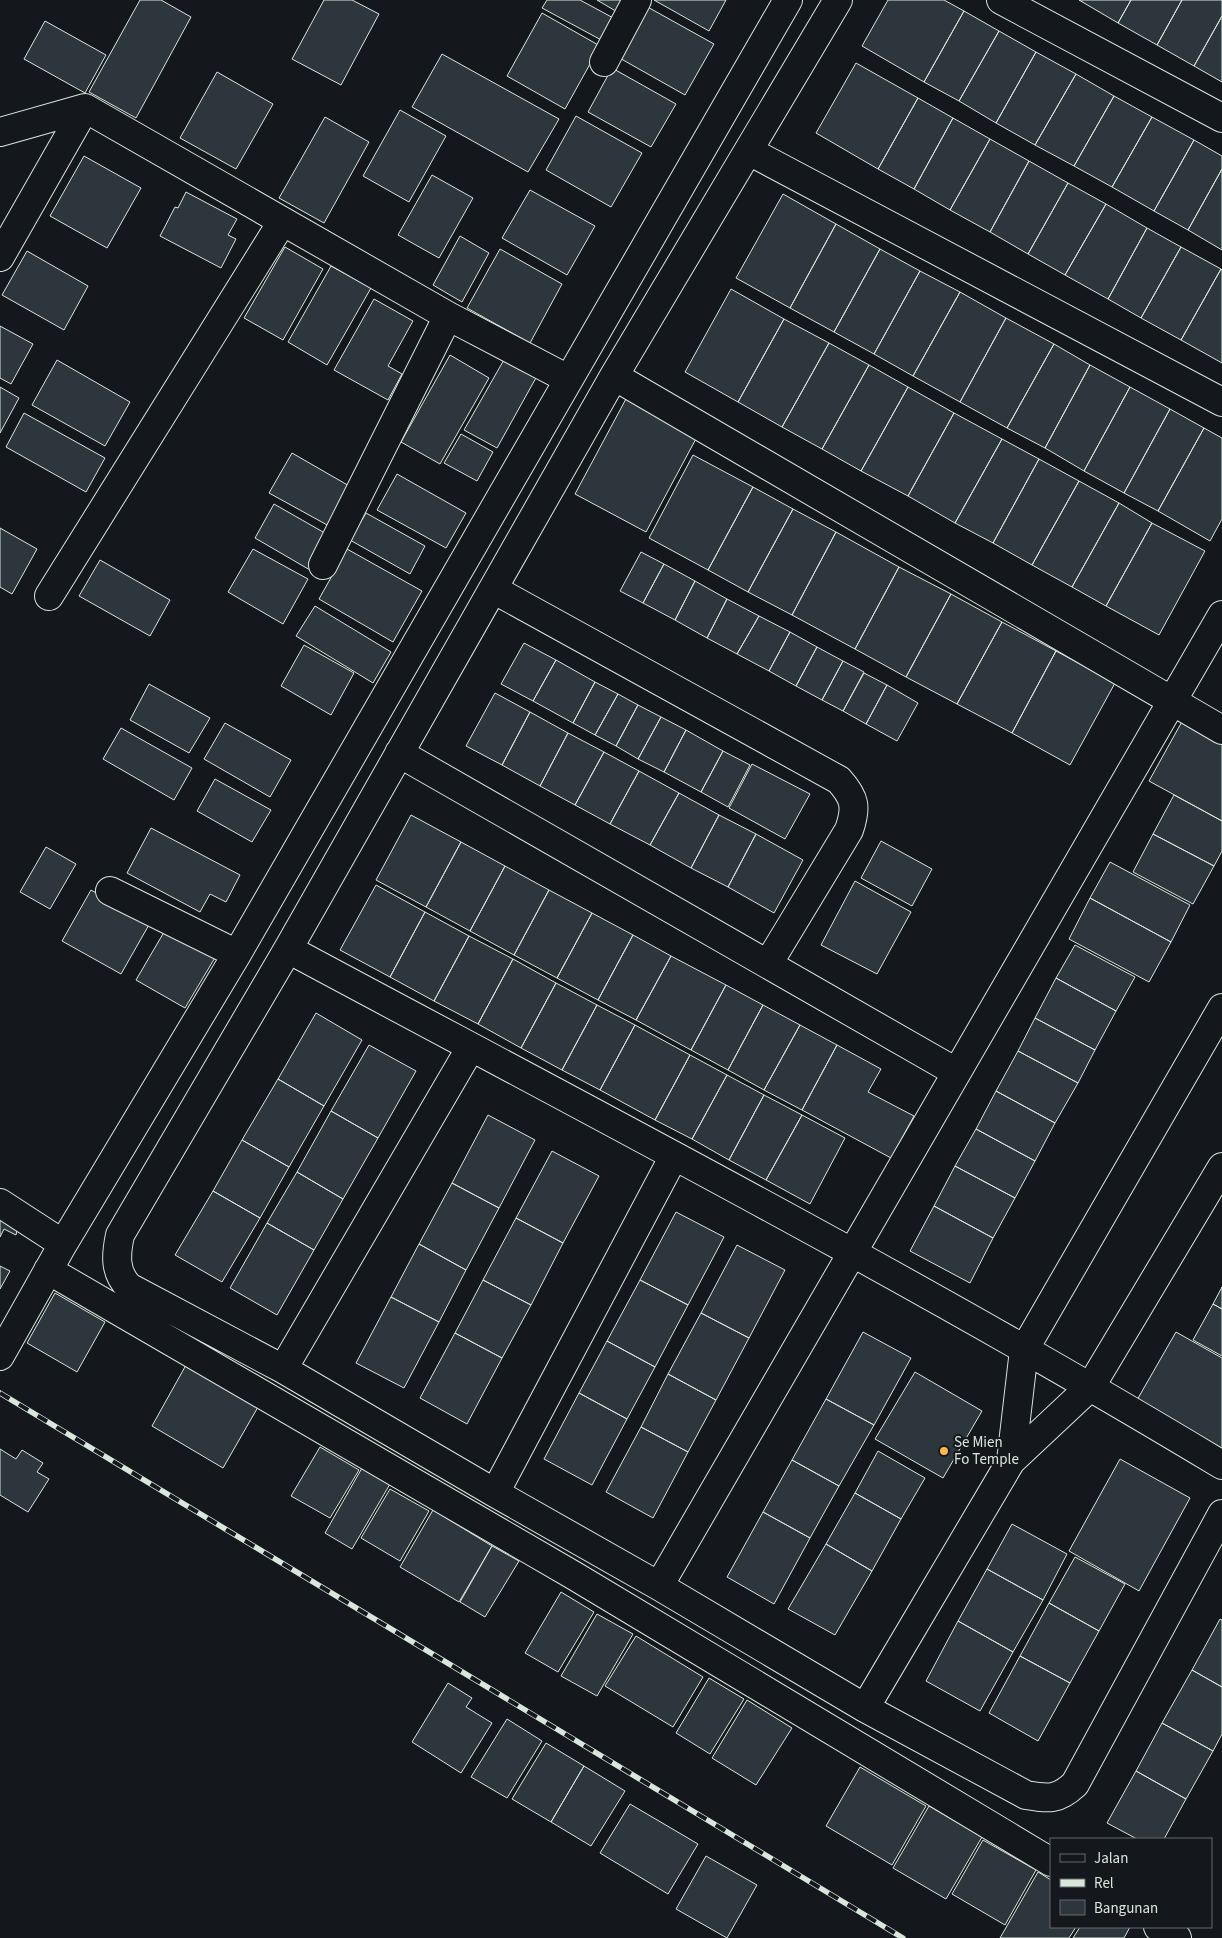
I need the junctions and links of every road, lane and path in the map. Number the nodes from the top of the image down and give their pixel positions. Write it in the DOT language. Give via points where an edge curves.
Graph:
graph roads {
  1 [pos="637,0"];
  2 [pos="788,0"];
  3 [pos="838,0"];
  4 [pos="1001,0"];
  5 [pos="604,62"];
  6 [pos="85,108"];
  7 [pos="1222,118"];
  8 [pos="0,132"];
  9 [pos="749,151"];
  10 [pos="282,222"];
  11 [pos="0,257"];
  12 [pos="448,316"];
  13 [pos="614,376"];
  14 [pos="568,379"];
  15 [pos="1222,402"];
  16 [pos="323,564"];
  17 [pos="493,589"];
  18 [pos="49,596"];
  19 [pos="1222,615"];
  20 [pos="1172,701"];
  21 [pos="1222,730"];
  22 [pos="399,753"];
  23 [pos="110,891"];
  24 [pos="288,949"];
  25 [pos="237,954"];
  26 [pos="768,964"];
  27 [pos="1222,1008"];
  28 [pos="470,1047"];
  29 [pos="956,1072"];
  30 [pos="674,1156"];
  31 [pos="1222,1167"];
  32 [pos="0,1204"];
  33 [pos="63,1244"];
  34 [pos="852,1252"];
  35 [pos="48,1270"];
  36 [pos="1024,1350"];
  37 [pos="0,1356"];
  38 [pos="283,1369"];
  39 [pos="1091,1386"];
  40 [pos="1011,1461"];
  41 [pos="1222,1465"];
  42 [pos="494,1493"];
  43 [pos="1222,1514"];
  44 [pos="659,1586"];
  45 [pos="866,1708"];
  46 [pos="1050,1861"];
  47 [pos="1160,1928"];
  48 [pos="1177,1938"];
  1 -- 5 [label="street"];
  2 -- 14 [label="street"];
  3 -- 9 [label="street"];
  4 -- 7 [label="street"];
  6 -- 8 [label="street"];
  6 -- 10 [label="street"];
  6 -- 11 [label="street"];
  9 -- 13 [label="street"];
  9 -- 15 [label="street"];
  10 -- 12 [label="street"];
  10 -- 18 [label="street"];
  12 -- 14 [label="street"];
  12 -- 16 [label="street"];
  13 -- 17 [label="street"];
  13 -- 20 [label="street"];
  14 -- 25 [label="street"];
  17 -- 22 [label="street"];
  17 -- 26 [label="street" via="839,780 850,792 854,816 848,830"];
  19 -- 20 [label="street"];
  20 -- 21 [label="street"];
  20 -- 29 [label="street"];
  22 -- 24 [label="street"];
  22 -- 26 [label="street"];
  23 -- 25 [label="street"];
  24 -- 28 [label="street"];
  24 -- 38 [label="street" via="120,1235 116,1251 118,1271 128,1287"];
  25 -- 33 [label="street"];
  26 -- 29 [label="street"];
  27 -- 36 [label="street"];
  28 -- 30 [label="street"];
  28 -- 38 [label="street"];
  29 -- 34 [label="street"];
  30 -- 34 [label="street"];
  30 -- 42 [label="street"];
  31 -- 39 [label="street"];
  32 -- 33 [label="street"];
  33 -- 35 [label="street"];
  34 -- 36 [label="street"];
  34 -- 44 [label="street"];
  35 -- 37 [label="street"];
  35 -- 46 [label="street" via="573,1575"];
  36 -- 39 [label="street"];
  36 -- 40 [label="street"];
  38 -- 42 [label="street"];
  39 -- 40 [label="street"];
  39 -- 41 [label="street"];
  40 -- 45 [label="street"];
  42 -- 44 [label="street"];
  43 -- 45 [label="street" via="1076,1784 1058,1797 1026,1795"];
  44 -- 45 [label="street"];
  47 -- 48 [label="street"];
}
